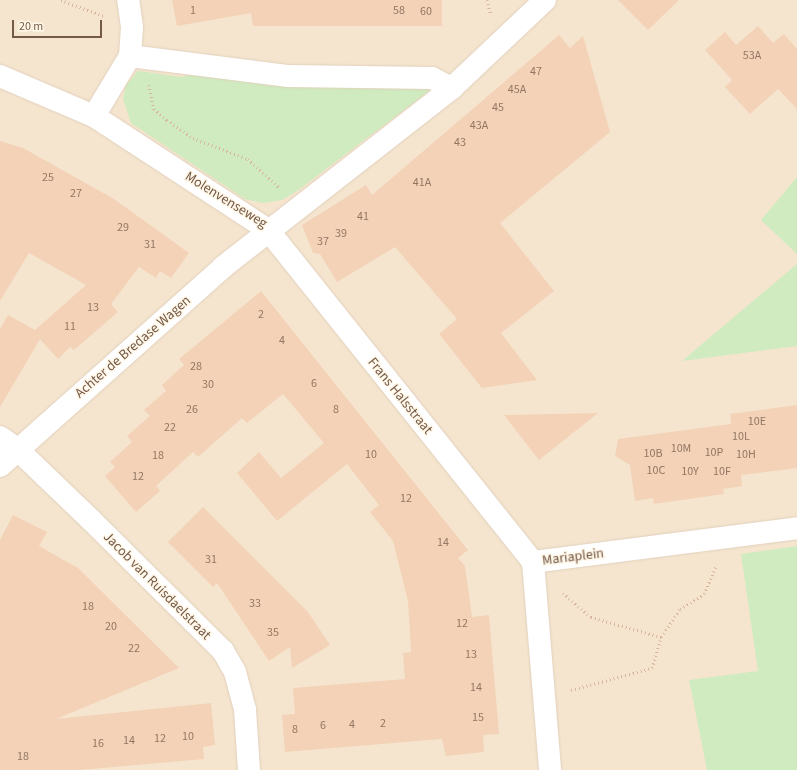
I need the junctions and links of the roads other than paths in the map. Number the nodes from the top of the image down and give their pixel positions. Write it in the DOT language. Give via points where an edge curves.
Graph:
graph roads {
  1 [pos="128,0"];
  2 [pos="545,0"];
  3 [pos="140,58"];
  4 [pos="0,76"];
  5 [pos="452,88"];
  6 [pos="94,116"];
  7 [pos="268,230"];
  8 [pos="8,443"];
  9 [pos="0,466"];
  10 [pos="797,528"];
  11 [pos="533,562"];
  12 [pos="249,770"];
  13 [pos="550,770"];
  1 -- 3 [label="street"];
  2 -- 5 [label="street, Molenvenseweg"];
  3 -- 5 [label="street" via="289,76 432,78"];
  3 -- 6 [label="street"];
  4 -- 6 [label="street, Molenvenseweg"];
  5 -- 7 [label="street, Molenvenseweg"];
  6 -- 7 [label="street, Molenvenseweg"];
  7 -- 8 [label="street, Achter de Bredase Wagen"];
  7 -- 11 [label="street, Frans Halsstraat"];
  8 -- 9 [label="street, Achter de Bredase Wagen"];
  8 -- 12 [label="street, Jacob van Ruisdaelstraat" via="223,651 235,672 245,710"];
  10 -- 11 [label="street, Mariaplein"];
  11 -- 13 [label="street, Mariaplein"];
}
